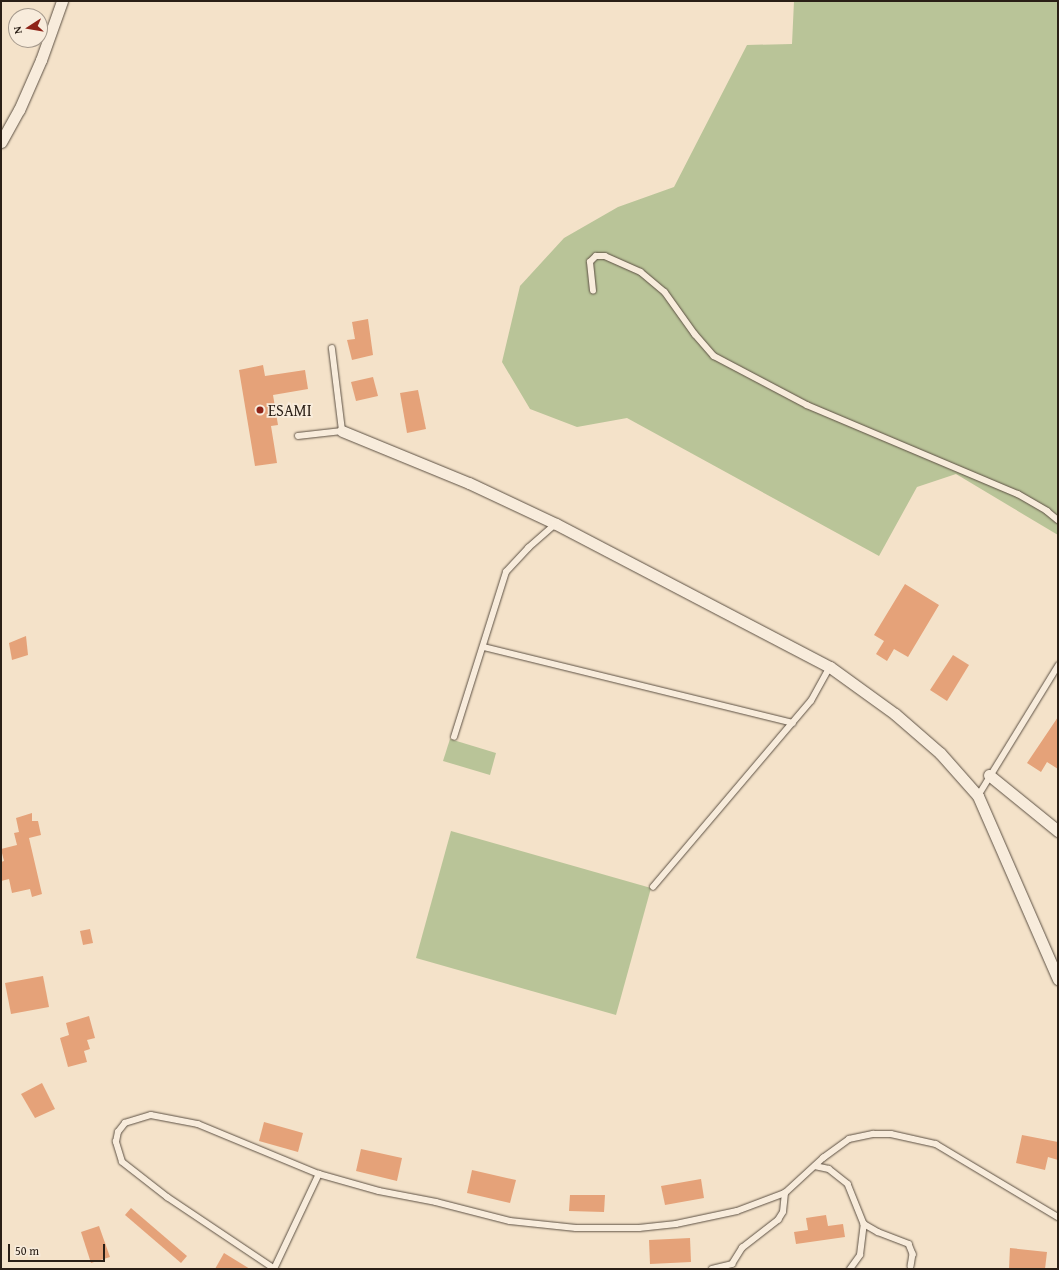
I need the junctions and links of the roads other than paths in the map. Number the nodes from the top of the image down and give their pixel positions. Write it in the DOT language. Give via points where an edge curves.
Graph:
graph roads {
  1 [pos="62,1"];
  2 [pos="1,142"];
  3 [pos="593,291"];
  4 [pos="332,349"];
  5 [pos="342,431"];
  6 [pos="298,436"];
  7 [pos="1058,520"];
  8 [pos="556,524"];
  9 [pos="484,647"];
  10 [pos="1058,666"];
  11 [pos="830,667"];
  12 [pos="793,723"];
  13 [pos="454,737"];
  14 [pos="989,775"];
  15 [pos="978,796"];
  16 [pos="1058,831"];
  17 [pos="653,887"];
  18 [pos="1058,979"];
  19 [pos="815,1166"];
  20 [pos="319,1174"];
  21 [pos="785,1193"];
  22 [pos="1058,1217"];
  23 [pos="864,1224"];
  24 [pos="910,1266"];
  25 [pos="274,1269"];
  26 [pos="712,1269"];
  27 [pos="850,1269"];
  1 -- 2 [label="street" via="42,60"];
  3 -- 7 [label="lane" via="590,262 596,256 605,256 642,272 665,292 714,356 807,404 1018,494 1047,510"];
  4 -- 5 [label="lane"];
  5 -- 6 [label="lane"];
  5 -- 8 [label="street" via="469,483"];
  8 -- 9 [label="lane" via="528,548 506,572"];
  8 -- 11 [label="street"];
  9 -- 12 [label="lane"];
  9 -- 13 [label="lane"];
  10 -- 14 [label="lane"];
  11 -- 12 [label="lane" via="811,701"];
  11 -- 15 [label="street" via="895,714 940,753"];
  12 -- 17 [label="lane"];
  14 -- 15 [label="lane"];
  14 -- 16 [label="street"];
  15 -- 18 [label="street"];
  19 -- 21 [label="lane"];
  19 -- 22 [label="lane" via="849,1139 873,1134 908,1136 936,1144"];
  19 -- 23 [label="lane" via="828,1169 848,1184"];
  20 -- 21 [label="lane" via="379,1192 436,1202 510,1221 576,1228 639,1228 683,1223 737,1211"];
  20 -- 25 [label="lane"];
  20 -- 25 [label="lane" via="198,1124 151,1116 125,1123 118,1132 116,1142 122,1162 168,1198"];
  21 -- 26 [label="lane" via="783,1212 778,1220 742,1248 732,1264"];
  23 -- 24 [label="lane" via="908,1244 913,1254"];
  23 -- 27 [label="lane" via="860,1255"];
}
